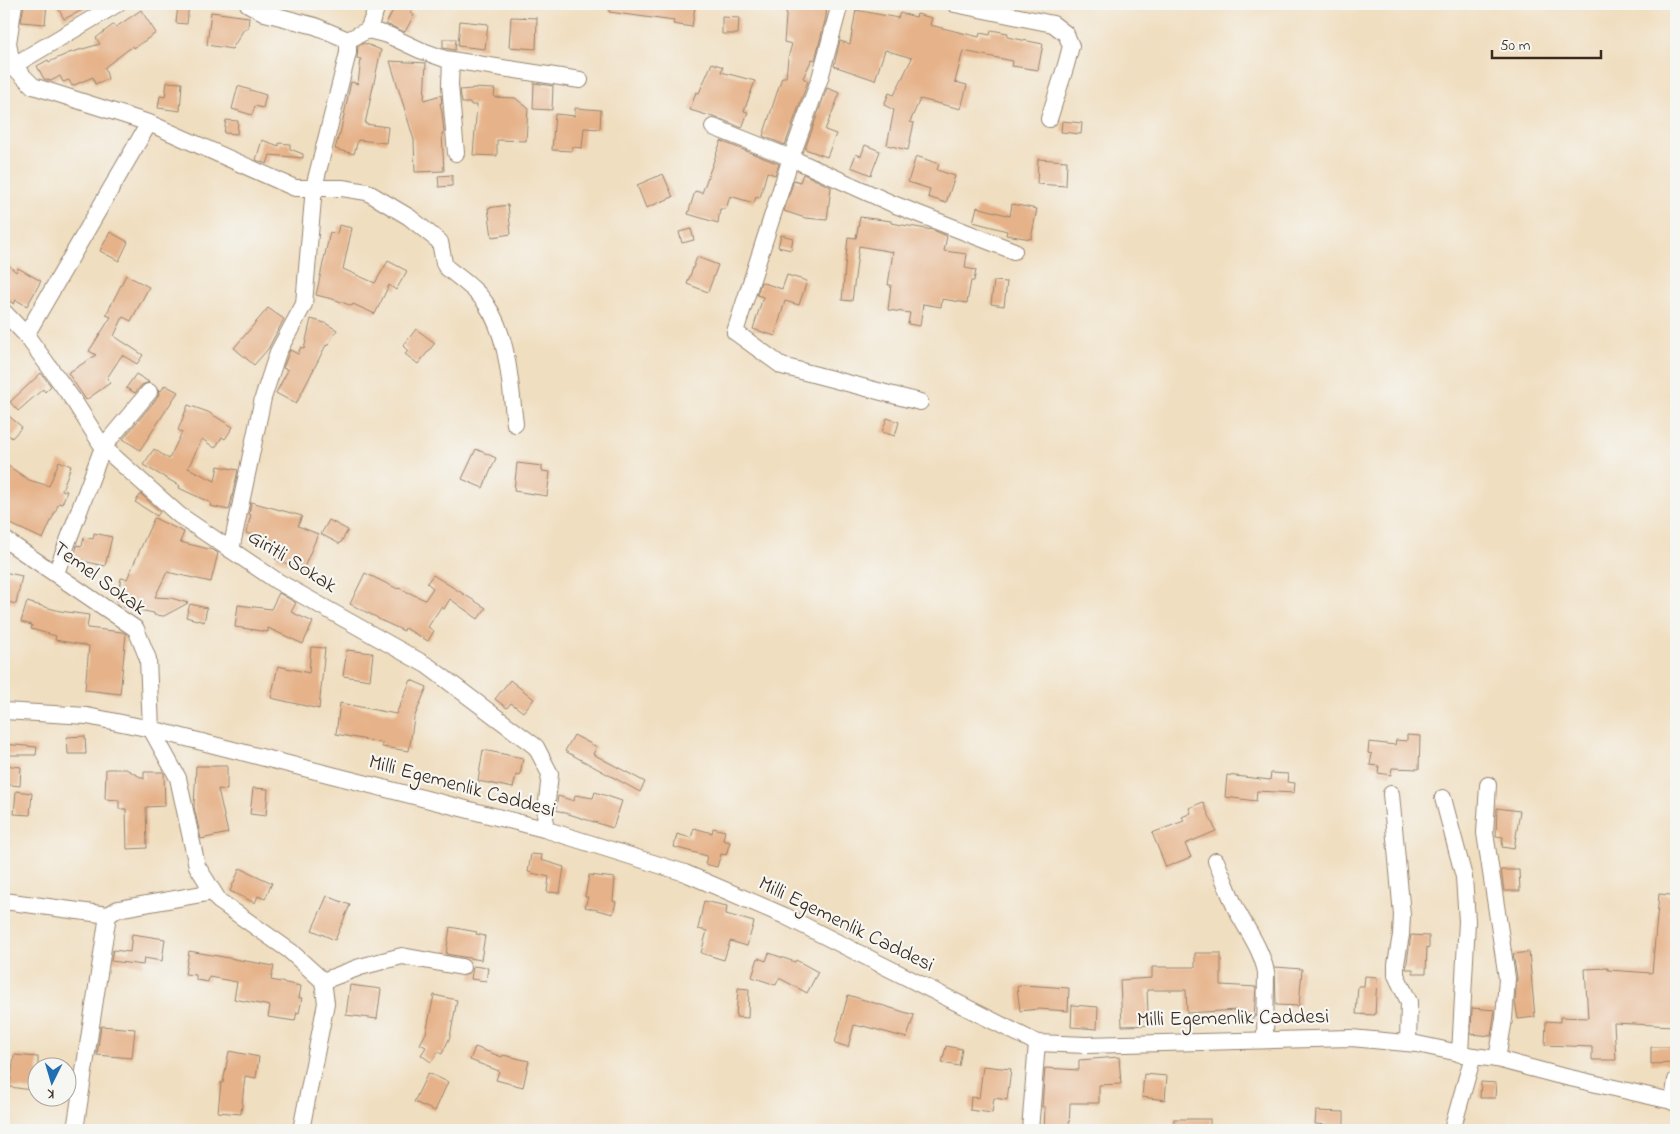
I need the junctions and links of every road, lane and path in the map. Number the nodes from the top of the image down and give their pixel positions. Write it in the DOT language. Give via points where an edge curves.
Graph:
graph roads {
  1 [pos="14,4"];
  2 [pos="118,4"];
  3 [pos="248,4"];
  4 [pos="378,4"];
  5 [pos="840,4"];
  6 [pos="955,4"];
  7 [pos="368,30"];
  8 [pos="348,40"];
  9 [pos="6,43"];
  10 [pos="451,60"];
  11 [pos="8,68"];
  12 [pos="580,80"];
  13 [pos="1049,120"];
  14 [pos="149,123"];
  15 [pos="713,127"];
  16 [pos="456,153"];
  17 [pos="791,158"];
  18 [pos="314,187"];
  19 [pos="1014,251"];
  20 [pos="4,312"];
  21 [pos="26,335"];
  22 [pos="149,392"];
  23 [pos="920,402"];
  24 [pos="516,424"];
  25 [pos="103,446"];
  26 [pos="4,539"];
  27 [pos="231,550"];
  28 [pos="56,573"];
  29 [pos="4,711"];
  30 [pos="151,729"];
  31 [pos="1488,785"];
  32 [pos="1391,794"];
  33 [pos="1443,798"];
  34 [pos="544,829"];
  35 [pos="1216,861"];
  36 [pos="213,892"];
  37 [pos="4,901"];
  38 [pos="108,915"];
  39 [pos="462,967"];
  40 [pos="324,980"];
  41 [pos="1265,1040"];
  42 [pos="1037,1043"];
  43 [pos="1408,1043"];
  44 [pos="1466,1055"];
  45 [pos="1496,1059"];
  46 [pos="1676,1080"];
  47 [pos="1675,1102"];
  48 [pos="75,1130"];
  49 [pos="300,1130"];
  50 [pos="1030,1130"];
  51 [pos="1452,1130"];
  1 -- 9 [label="street"];
  2 -- 11 [label="street"];
  3 -- 8 [label="street" via="265,14 315,26"];
  4 -- 7 [label="street"];
  5 -- 17 [label="street" via="820,78"];
  6 -- 13 [label="street" via="1053,24 1066,34 1071,46"];
  7 -- 8 [label="street"];
  7 -- 10 [label="street"];
  8 -- 18 [label="street" via="348,53"];
  9 -- 11 [label="street"];
  10 -- 12 [label="street"];
  10 -- 16 [label="street"];
  11 -- 14 [label="street" via="33,86"];
  14 -- 18 [label="street" via="295,188"];
  14 -- 21 [label="street"];
  15 -- 17 [label="street"];
  17 -- 19 [label="street" via="893,204"];
  17 -- 23 [label="street" via="736,332 782,366"];
  18 -- 24 [label="street" via="367,192 409,217 440,242 446,267 485,302 492,313 507,358"];
  18 -- 27 [label="street" via="304,304 278,352 263,398"];
  20 -- 21 [label="street, Giritli Sokak"];
  21 -- 25 [label="street, Giritli Sokak"];
  22 -- 25 [label="street"];
  25 -- 27 [label="street, Giritli Sokak" via="179,515"];
  25 -- 28 [label="street"];
  26 -- 28 [label="street, Temel Sokak"];
  27 -- 34 [label="street, Giritli Sokak" via="277,581 428,666 536,747 550,774"];
  28 -- 30 [label="street, Temel Sokak" via="136,629 148,659"];
  29 -- 30 [label="street, Milli Egemenlik Caddesi" via="87,716"];
  30 -- 34 [label="street, Milli Egemenlik Caddesi"];
  30 -- 36 [label="street" via="178,778 198,866"];
  31 -- 45 [label="street" via="1485,833 1507,978 1504,1019"];
  32 -- 43 [label="street" via="1402,915 1396,970 1398,981 1410,1002"];
  33 -- 44 [label="street" via="1464,877 1468,921"];
  34 -- 42 [label="street, Milli Egemenlik Caddesi" via="685,873 776,912"];
  35 -- 41 [label="street" via="1236,909 1264,962"];
  36 -- 38 [label="street" via="118,909"];
  36 -- 40 [label="street" via="219,902 290,951"];
  37 -- 38 [label="street"];
  38 -- 48 [label="street"];
  39 -- 40 [label="street" via="402,956"];
  40 -- 49 [label="street" via="326,1003"];
  41 -- 42 [label="street, Milli Egemenlik Caddesi" via="1086,1045"];
  41 -- 43 [label="street, Milli Egemenlik Caddesi" via="1351,1038"];
  42 -- 50 [label="street"];
  43 -- 44 [label="street, Milli Egemenlik Caddesi"];
  44 -- 45 [label="street, Milli Egemenlik Caddesi"];
  44 -- 51 [label="street"];
  45 -- 47 [label="street, Milli Egemenlik Caddesi"];
  46 -- 47 [label="street"];
}
